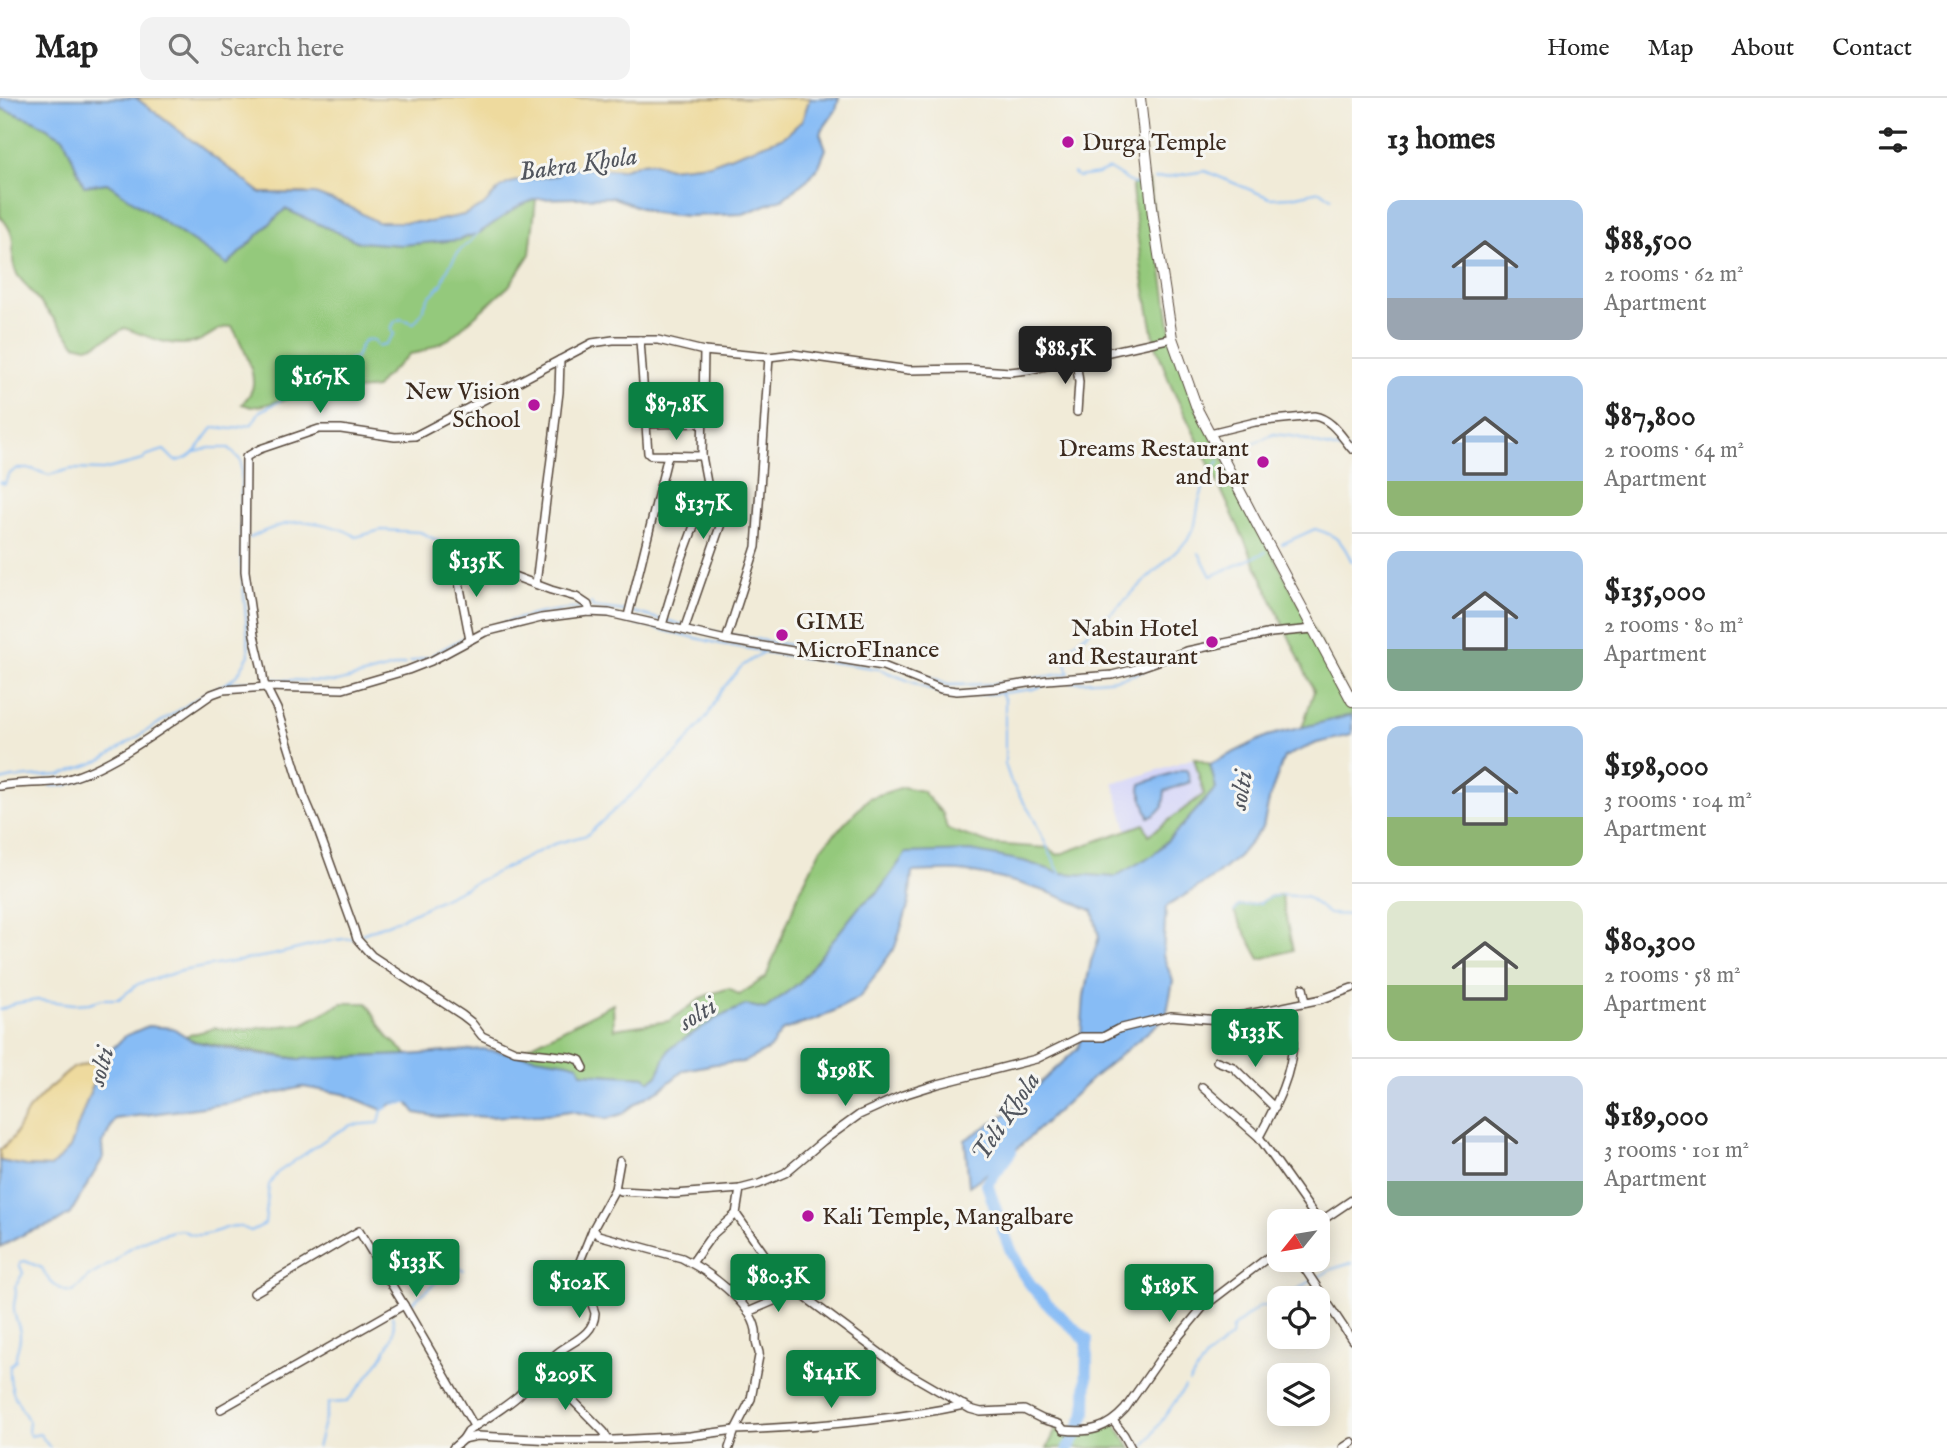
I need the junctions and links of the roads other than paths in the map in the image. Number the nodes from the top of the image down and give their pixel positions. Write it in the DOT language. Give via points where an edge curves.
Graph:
graph roads {
  1 [pos="1140,98"];
  2 [pos="1172,338"];
  3 [pos="640,340"];
  4 [pos="704,351"];
  5 [pos="769,357"];
  6 [pos="561,360"];
  7 [pos="1076,360"];
  8 [pos="1077,412"];
  9 [pos="703,423"];
  10 [pos="648,424"];
  11 [pos="1210,433"];
  12 [pos="1352,449"];
  13 [pos="668,455"];
  14 [pos="702,456"];
  15 [pos="708,488"];
  16 [pos="536,584"];
  17 [pos="590,612"];
  18 [pos="628,616"];
  19 [pos="662,625"];
  20 [pos="1313,629"];
  21 [pos="684,630"];
  22 [pos="470,640"];
  23 [pos="726,640"];
  24 [pos="266,687"];
  25 [pos="1351,700"];
  26 [pos="0,786"];
  27 [pos="1303,988"];
  28 [pos="1352,988"];
  29 [pos="1306,1002"];
  30 [pos="1293,1039"];
  31 [pos="1217,1060"];
  32 [pos="584,1068"];
  33 [pos="1202,1087"];
  34 [pos="1275,1108"];
  35 [pos="1259,1137"];
  36 [pos="620,1161"];
  37 [pos="615,1189"];
  38 [pos="740,1189"];
  39 [pos="1352,1199"];
  40 [pos="1310,1209"];
  41 [pos="736,1214"];
  42 [pos="1330,1214"];
  43 [pos="593,1230"];
  44 [pos="1267,1257"];
  45 [pos="692,1263"];
  46 [pos="1307,1272"];
  47 [pos="797,1291"];
  48 [pos="254,1293"];
  49 [pos="404,1305"];
  50 [pos="748,1312"];
  51 [pos="1352,1340"];
  52 [pos="542,1369"];
  53 [pos="965,1405"];
  54 [pos="221,1409"];
  55 [pos="1114,1422"];
  56 [pos="474,1426"];
  57 [pos="735,1430"];
  58 [pos="463,1439"];
  59 [pos="608,1440"];
  60 [pos="1352,1442"];
  61 [pos="453,1448"];
  62 [pos="729,1448"];
  63 [pos="1131,1448"];
  64 [pos="1343,1448"];
  1 -- 2 [label="highway"];
  2 -- 7 [label="street"];
  2 -- 11 [label="highway"];
  3 -- 4 [label="street"];
  3 -- 6 [label="street" via="592,343"];
  3 -- 10 [label="street"];
  4 -- 5 [label="street"];
  4 -- 9 [label="street"];
  5 -- 7 [label="street" via="793,354 909,370 1010,372"];
  5 -- 23 [label="street" via="756,547"];
  6 -- 16 [label="street"];
  6 -- 24 [label="street" via="415,436 319,429 246,457 245,571"];
  7 -- 8 [label="street"];
  9 -- 10 [label="street"];
  9 -- 14 [label="street"];
  10 -- 13 [label="street" via="648,453"];
  11 -- 12 [label="street" via="1255,422 1314,416 1331,423"];
  11 -- 20 [label="highway"];
  13 -- 14 [label="street"];
  13 -- 18 [label="street"];
  14 -- 15 [label="street"];
  15 -- 19 [label="street"];
  15 -- 21 [label="street" via="732,492"];
  16 -- 17 [label="street" via="576,597 589,605"];
  16 -- 22 [label="street" via="457,558"];
  17 -- 18 [label="street"];
  17 -- 22 [label="street" via="541,618"];
  18 -- 19 [label="street"];
  19 -- 21 [label="street"];
  20 -- 23 [label="street" via="1186,650 1112,675 957,691 883,666"];
  20 -- 25 [label="highway"];
  21 -- 23 [label="street"];
  22 -- 24 [label="street" via="408,670 343,689"];
  24 -- 26 [label="street" via="212,694 92,770 61,781"];
  24 -- 32 [label="street" via="278,709 304,796 364,948 462,1015 482,1036 515,1051 580,1060"];
  27 -- 29 [label="street"];
  28 -- 29 [label="street"];
  29 -- 38 [label="street" via="1219,1020 1166,1017 1103,1037 1081,1037 1036,1059 903,1095 859,1115 785,1173"];
  30 -- 34 [label="street" via="1293,1059"];
  31 -- 34 [label="street" via="1233,1067"];
  33 -- 35 [label="street"];
  34 -- 35 [label="street"];
  35 -- 40 [label="street"];
  36 -- 37 [label="street"];
  37 -- 38 [label="street" via="675,1194"];
  37 -- 43 [label="street"];
  38 -- 41 [label="street"];
  39 -- 42 [label="street"];
  41 -- 45 [label="street" via="712,1235"];
  41 -- 47 [label="street"];
  43 -- 45 [label="street"];
  43 -- 52 [label="street" via="580,1267 595,1319 586,1333"];
  44 -- 55 [label="street" via="1203,1307"];
  45 -- 50 [label="street" via="714,1277"];
  46 -- 51 [label="street"];
  47 -- 50 [label="street"];
  47 -- 53 [label="street" via="901,1369"];
  48 -- 49 [label="street" via="359,1231"];
  49 -- 54 [label="street"];
  49 -- 56 [label="street"];
  50 -- 57 [label="street" via="757,1331 760,1356 751,1399"];
  52 -- 56 [label="street" via="517,1397"];
  52 -- 59 [label="street"];
  53 -- 55 [label="street" via="981,1412 1024,1410 1064,1430 1084,1433"];
  53 -- 57 [label="street" via="807,1427"];
  55 -- 63 [label="street"];
  56 -- 58 [label="street"];
  57 -- 59 [label="street"];
  57 -- 62 [label="street"];
  58 -- 59 [label="street"];
  58 -- 61 [label="street"];
  60 -- 64 [label="street"];
}
